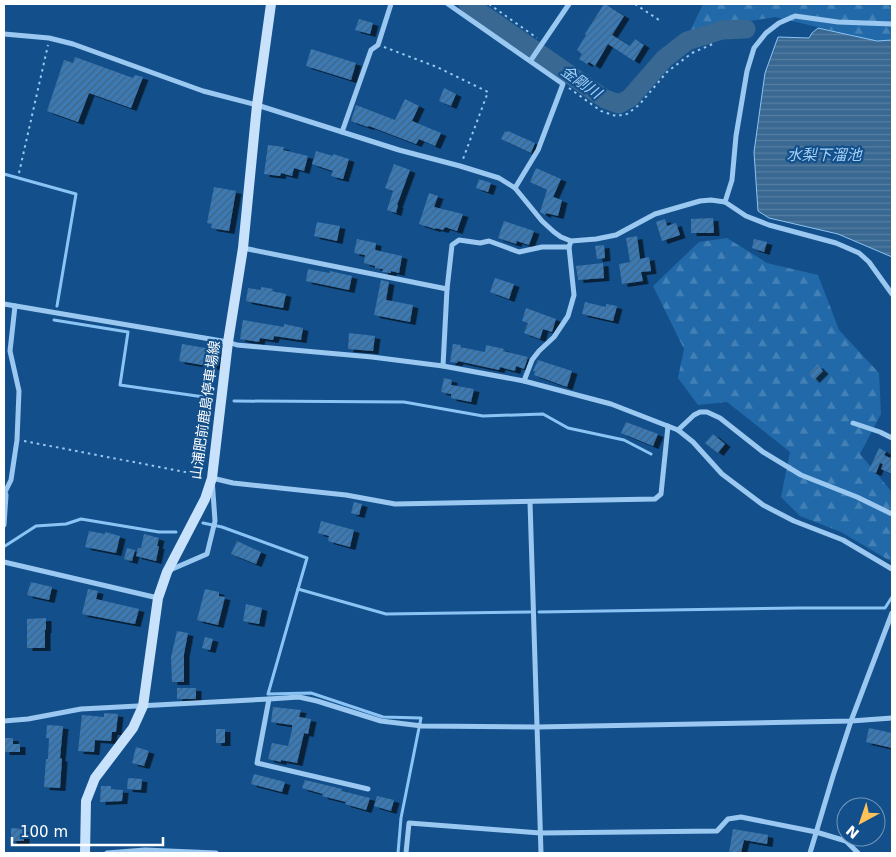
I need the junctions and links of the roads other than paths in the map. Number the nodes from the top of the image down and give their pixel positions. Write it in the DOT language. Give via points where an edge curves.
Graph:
graph roads {
  1 [pos="271,4"];
  2 [pos="391,4"];
  3 [pos="448,4"];
  4 [pos="569,4"];
  5 [pos="892,24"];
  6 [pos="4,34"];
  7 [pos="531,60"];
  8 [pos="257,105"];
  9 [pos="342,132"];
  10 [pos="515,188"];
  11 [pos="725,202"];
  12 [pos="570,244"];
  13 [pos="243,248"];
  14 [pos="447,289"];
  15 [pos="892,294"];
  16 [pos="4,304"];
  17 [pos="15,306"];
  18 [pos="228,342"];
  19 [pos="443,366"];
  20 [pos="524,381"];
  21 [pos="853,424"];
  22 [pos="668,426"];
  23 [pos="678,430"];
  24 [pos="892,438"];
  25 [pos="212,478"];
  26 [pos="530,502"];
  27 [pos="892,514"];
  28 [pos="4,525"];
  29 [pos="4,562"];
  30 [pos="892,569"];
  31 [pos="167,572"];
  32 [pos="158,598"];
  33 [pos="892,612"];
  34 [pos="269,700"];
  35 [pos="143,706"];
  36 [pos="892,718"];
  37 [pos="851,721"];
  38 [pos="4,722"];
  39 [pos="537,727"];
  40 [pos="368,789"];
  41 [pos="816,832"];
  42 [pos="540,833"];
  43 [pos="85,853"];
  44 [pos="106,853"];
  45 [pos="216,853"];
  46 [pos="406,853"];
  47 [pos="541,853"];
  48 [pos="810,853"];
  49 [pos="858,853"];
  1 -- 8 [label="main road, 山浦肥前鹿島停車場線"];
  2 -- 9 [label="street" via="378,45 371,50"];
  3 -- 7 [label="street"];
  4 -- 7 [label="street"];
  5 -- 11 [label="street" via="794,16 766,33 754,48 747,71 732,180"];
  6 -- 8 [label="street" via="73,44 203,91"];
  7 -- 10 [label="street" via="563,84 538,150"];
  8 -- 9 [label="street"];
  8 -- 13 [label="main road, 山浦肥前鹿島停車場線"];
  9 -- 10 [label="street" via="499,178"];
  10 -- 12 [label="street" via="542,221"];
  11 -- 12 [label="street" via="700,201 656,214 616,234"];
  11 -- 15 [label="street" via="746,216 769,225 836,243 859,253"];
  12 -- 14 [label="street" via="519,252 489,241 459,240 452,245"];
  12 -- 20 [label="street" via="574,294 568,316 532,360"];
  13 -- 14 [label="street"];
  13 -- 18 [label="main road, 山浦肥前鹿島停車場線"];
  14 -- 19 [label="street"];
  16 -- 17 [label="street"];
  17 -- 18 [label="street"];
  17 -- 28 [label="street" via="10,351 19,391 17,440 11,480 5,492"];
  18 -- 19 [label="street"];
  18 -- 25 [label="main road, 山浦肥前鹿島停車場線"];
  19 -- 20 [label="street"];
  20 -- 22 [label="street" via="611,404"];
  21 -- 24 [label="street"];
  22 -- 23 [label="street"];
  22 -- 26 [label="street" via="661,494 655,499"];
  23 -- 27 [label="street" via="694,415 707,412 801,475"];
  23 -- 30 [label="street" via="694,442 722,474 764,505 794,522 843,540"];
  25 -- 26 [label="street" via="395,504"];
  25 -- 31 [label="main road, 山浦肥前鹿島停車場線" via="205,499"];
  25 -- 31 [label="street" via="215,522 207,554"];
  26 -- 39 [label="street"];
  29 -- 32 [label="street"];
  31 -- 32 [label="main road, 山浦肥前鹿島停車場線"];
  32 -- 35 [label="main road, 山浦肥前鹿島停車場線"];
  33 -- 37 [label="street"];
  34 -- 35 [label="street"];
  34 -- 39 [label="street" via="299,697 381,721 420,726"];
  34 -- 40 [label="street" via="258,763"];
  35 -- 38 [label="street" via="81,709"];
  35 -- 43 [label="main road, 山浦肥前鹿島停車場線" via="133,728 95,778 86,801"];
  36 -- 37 [label="street"];
  37 -- 39 [label="street"];
  37 -- 41 [label="street"];
  39 -- 42 [label="street"];
  41 -- 42 [label="street" via="741,817 728,819 717,831"];
  41 -- 48 [label="street"];
  41 -- 49 [label="street" via="846,841"];
  42 -- 46 [label="street" via="409,823"];
  42 -- 47 [label="street"];
  44 -- 45 [label="street" via="145,850"];
}
